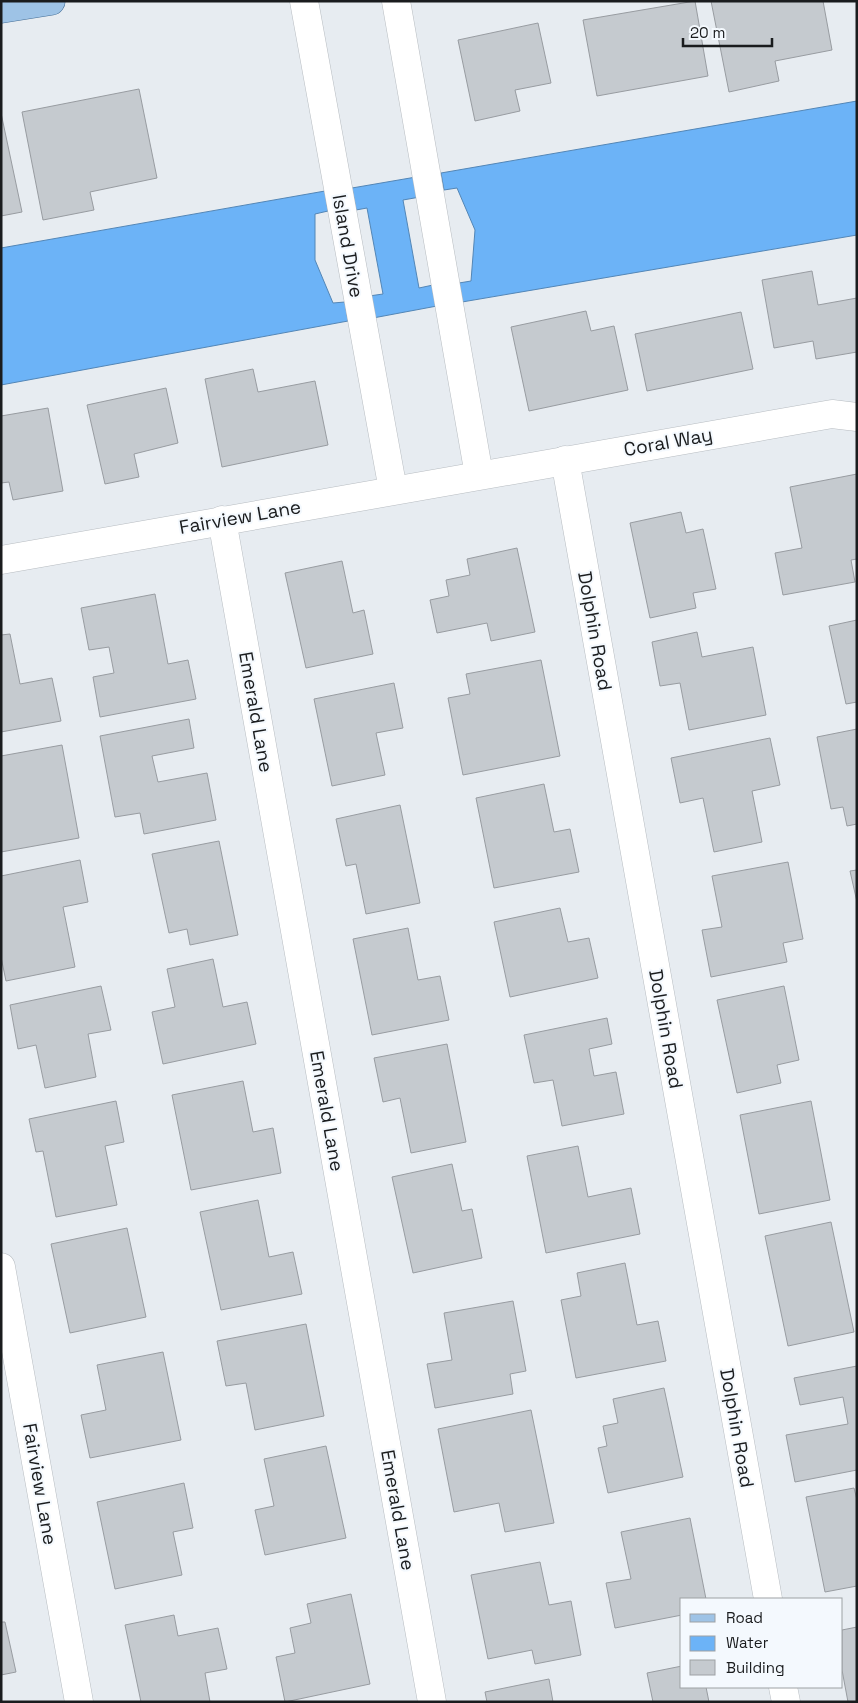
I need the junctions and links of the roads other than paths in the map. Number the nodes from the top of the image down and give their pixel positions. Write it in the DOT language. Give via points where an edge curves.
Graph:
graph roads {
  1 [pos="51,1"];
  2 [pos="304,1"];
  3 [pos="396,1"];
  4 [pos="1,9"];
  5 [pos="857,417"];
  6 [pos="565,460"];
  7 [pos="479,475"];
  8 [pos="392,490"];
  9 [pos="222,520"];
  10 [pos="1,560"];
  11 [pos="1,1267"];
  12 [pos="768,1598"];
  13 [pos="783,1688"];
  14 [pos="78,1702"];
  15 [pos="432,1702"];
  16 [pos="786,1702"];
  1 -- 4 [label="main road"];
  2 -- 8 [label="street, Island Drive"];
  3 -- 7 [label="street"];
  5 -- 6 [label="street, Coral Way" via="832,414"];
  6 -- 7 [label="street, Coral Way"];
  6 -- 12 [label="street, Dolphin Road"];
  7 -- 8 [label="street, Fairview Lane"];
  8 -- 9 [label="street, Fairview Lane"];
  9 -- 10 [label="street, Fairview Lane"];
  9 -- 15 [label="street, Emerald Lane"];
  11 -- 14 [label="street, Fairview Lane"];
  13 -- 16 [label="street"];
}
